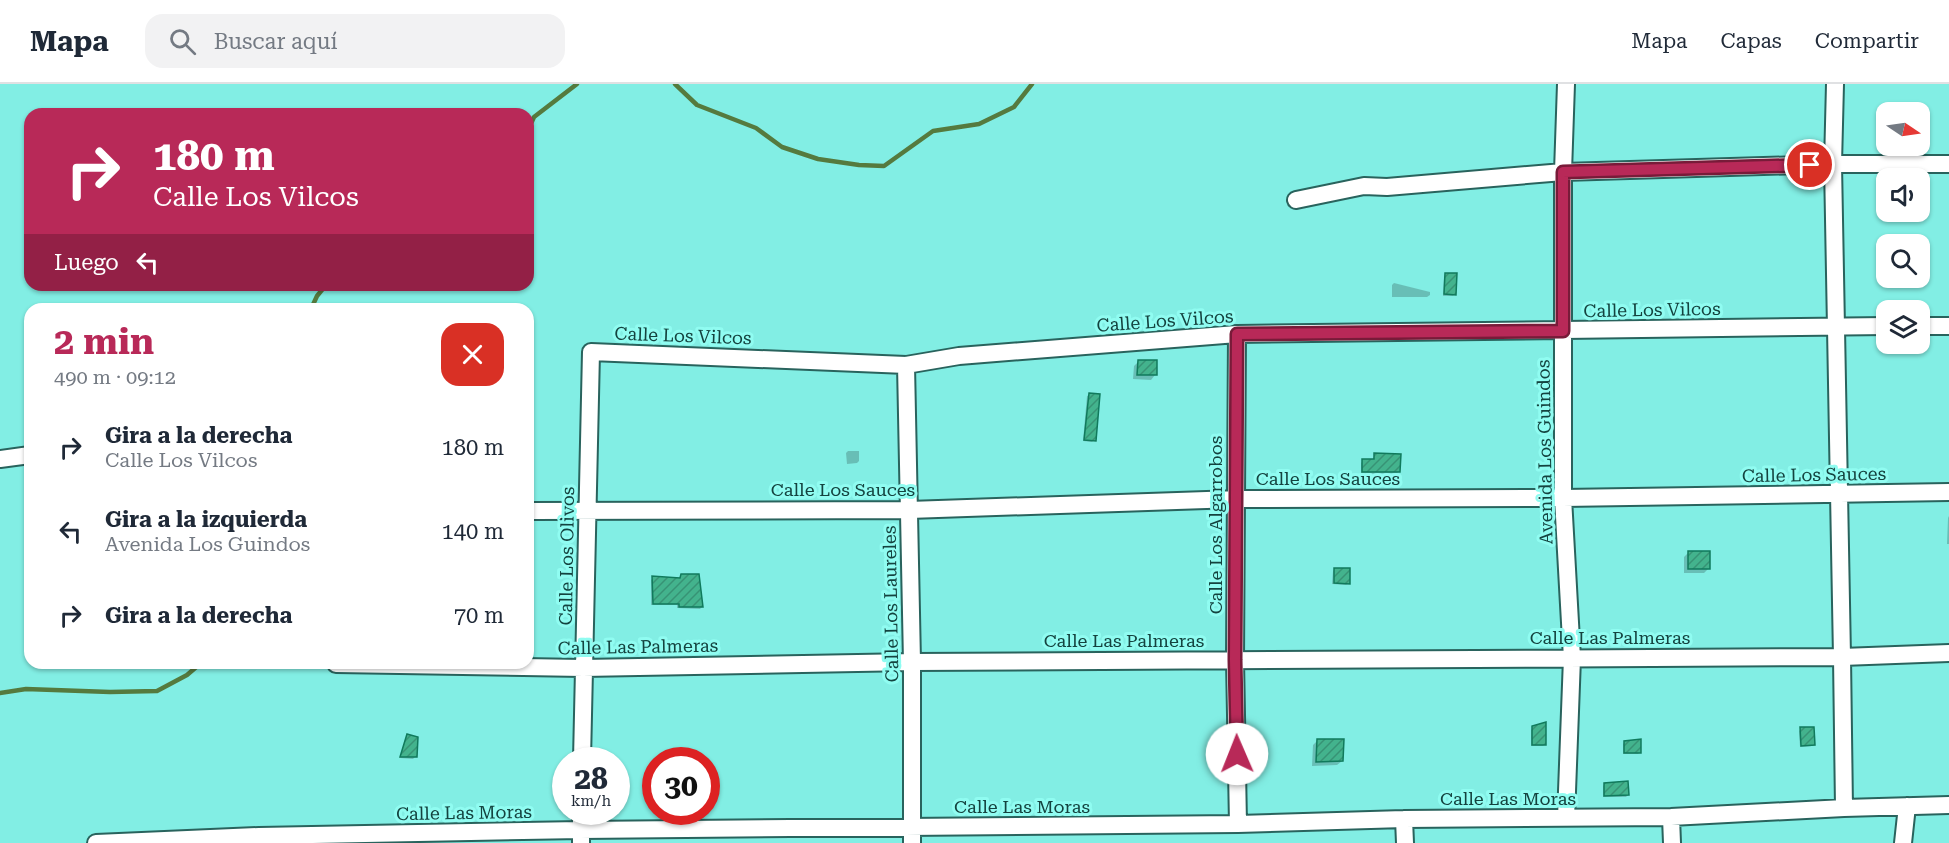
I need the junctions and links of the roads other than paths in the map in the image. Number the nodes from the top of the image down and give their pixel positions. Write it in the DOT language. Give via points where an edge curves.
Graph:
graph roads {
  1 [pos="1566,84"];
  2 [pos="1835,84"];
  3 [pos="1833,164"];
  4 [pos="1949,164"];
  5 [pos="1563,172"];
  6 [pos="1296,200"];
  7 [pos="1836,326"];
  8 [pos="1876,326"];
  9 [pos="1930,326"];
  10 [pos="1949,326"];
  11 [pos="1563,331"];
  12 [pos="1237,334"];
  13 [pos="591,352"];
  14 [pos="906,365"];
  15 [pos="24,455"];
  16 [pos="0,459"];
  17 [pos="1949,492"];
  18 [pos="1839,494"];
  19 [pos="1563,498"];
  20 [pos="1236,499"];
  21 [pos="587,510"];
  22 [pos="909,510"];
  23 [pos="534,511"];
  24 [pos="1949,652"];
  25 [pos="1842,657"];
  26 [pos="1572,658"];
  27 [pos="1235,660"];
  28 [pos="912,662"];
  29 [pos="534,667"];
  30 [pos="584,668"];
  31 [pos="582,747"];
  32 [pos="1949,805"];
  33 [pos="1907,806"];
  34 [pos="1844,808"];
  35 [pos="1671,817"];
  36 [pos="1566,818"];
  37 [pos="1404,819"];
  38 [pos="1238,824"];
  39 [pos="912,835"];
  40 [pos="581,837"];
  41 [pos="259,840"];
  42 [pos="96,843"];
  43 [pos="1405,843"];
  44 [pos="1672,843"];
  45 [pos="1903,843"];
  1 -- 5 [label="street, Avenida Los Guindos"];
  2 -- 3 [label="street"];
  3 -- 4 [label="street"];
  3 -- 5 [label="street"];
  3 -- 7 [label="street"];
  5 -- 6 [label="street" via="1364,186"];
  5 -- 11 [label="street, Avenida Los Guindos"];
  7 -- 8 [label="street, Calle Los Vilcos"];
  7 -- 11 [label="street, Calle Los Vilcos"];
  7 -- 18 [label="street"];
  9 -- 10 [label="street"];
  11 -- 12 [label="street, Calle Los Vilcos"];
  11 -- 19 [label="street, Avenida Los Guindos"];
  12 -- 14 [label="street, Calle Los Vilcos" via="959,356"];
  12 -- 20 [label="street, Calle Los Algarrobos"];
  13 -- 14 [label="street, Calle Los Vilcos"];
  13 -- 21 [label="street, Calle Los Olivos"];
  14 -- 22 [label="street, Calle Los Laureles"];
  15 -- 16 [label="street"];
  17 -- 18 [label="street, Calle Los Sauces"];
  18 -- 19 [label="street, Calle Los Sauces"];
  18 -- 25 [label="street"];
  19 -- 20 [label="street, Calle Los Sauces"];
  19 -- 26 [label="street, Avenida Los Guindos"];
  20 -- 22 [label="street, Calle Los Sauces"];
  20 -- 27 [label="street, Calle Los Algarrobos"];
  21 -- 22 [label="street, Calle Los Sauces"];
  21 -- 23 [label="street, Calle Los Sauces"];
  21 -- 30 [label="street, Calle Los Olivos"];
  22 -- 28 [label="street, Calle Los Laureles"];
  24 -- 25 [label="street, Calle Las Palmeras"];
  25 -- 26 [label="street, Calle Las Palmeras"];
  25 -- 34 [label="street"];
  26 -- 27 [label="street, Calle Las Palmeras"];
  26 -- 36 [label="street, Avenida Los Guindos"];
  27 -- 28 [label="street, Calle Las Palmeras"];
  27 -- 38 [label="street, Calle Los Algarrobos"];
  28 -- 30 [label="street, Calle Las Palmeras"];
  28 -- 39 [label="street, Calle Los Laureles"];
  29 -- 30 [label="street, Calle Las Palmeras"];
  30 -- 31 [label="street, Calle Los Olivos"];
  32 -- 33 [label="street, Calle Las Moras"];
  33 -- 34 [label="street, Calle Las Moras"];
  33 -- 45 [label="street"];
  34 -- 35 [label="street, Calle Las Moras"];
  35 -- 36 [label="street, Calle Las Moras"];
  35 -- 44 [label="street"];
  36 -- 37 [label="street, Calle Las Moras"];
  37 -- 38 [label="street, Calle Las Moras"];
  37 -- 43 [label="street"];
  38 -- 39 [label="street, Calle Las Moras"];
  39 -- 40 [label="street, Calle Las Moras"];
  40 -- 41 [label="street, Calle Las Moras"];
  41 -- 42 [label="street, Calle Las Moras"];
}
